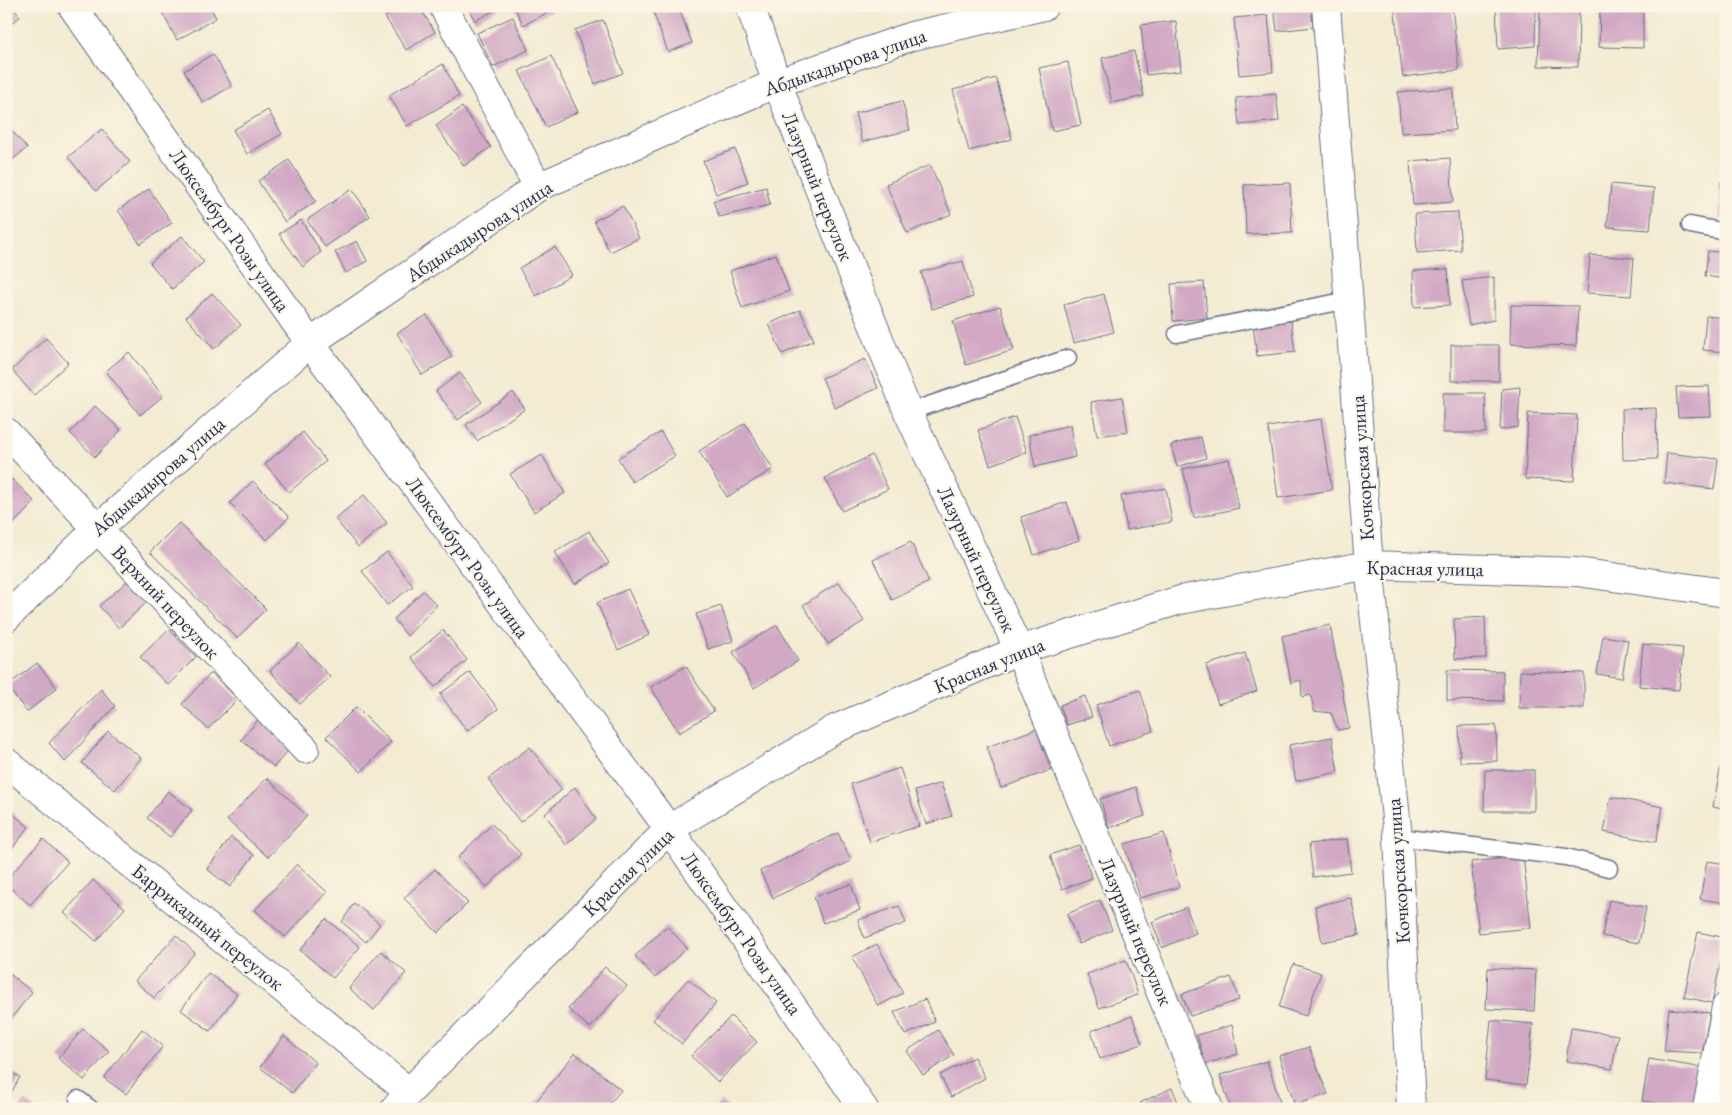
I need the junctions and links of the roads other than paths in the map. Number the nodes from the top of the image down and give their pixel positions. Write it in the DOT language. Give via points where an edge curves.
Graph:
graph roads {
  1 [pos="72,6"];
  2 [pos="443,6"];
  3 [pos="750,6"];
  4 [pos="1044,6"];
  5 [pos="1326,6"];
  6 [pos="778,84"];
  7 [pos="538,187"];
  8 [pos="1690,225"];
  9 [pos="1726,232"];
  10 [pos="1349,300"];
  11 [pos="1177,334"];
  12 [pos="310,343"];
  13 [pos="1068,358"];
  14 [pos="908,412"];
  15 [pos="6,432"];
  16 [pos="97,529"];
  17 [pos="1370,565"];
  18 [pos="1726,593"];
  19 [pos="6,618"];
  20 [pos="1019,650"];
  21 [pos="305,749"];
  22 [pos="6,762"];
  23 [pos="669,830"];
  24 [pos="1398,837"];
  25 [pos="1609,868"];
  26 [pos="1726,1007"];
  27 [pos="402,1100"];
  28 [pos="864,1109"];
  29 [pos="1209,1109"];
  30 [pos="1411,1109"];
  31 [pos="1707,1109"];
  1 -- 12 [label="street, Люксембург Розы улица"];
  2 -- 7 [label="street"];
  3 -- 6 [label="street, Лазурный переулок"];
  4 -- 6 [label="street, Абдыкадырова улица" via="912,36"];
  5 -- 10 [label="street, Кочкорская улица"];
  6 -- 7 [label="street, Абдыкадырова улица"];
  6 -- 14 [label="street, Лазурный переулок"];
  7 -- 12 [label="street, Абдыкадырова улица"];
  8 -- 9 [label="lane"];
  10 -- 11 [label="lane"];
  10 -- 17 [label="street, Кочкорская улица"];
  12 -- 16 [label="street, Абдыкадырова улица"];
  12 -- 23 [label="street, Люксембург Розы улица"];
  13 -- 14 [label="lane"];
  14 -- 20 [label="street, Лазурный переулок"];
  15 -- 16 [label="street, Верхний переулок"];
  16 -- 19 [label="street, Абдыкадырова улица"];
  16 -- 21 [label="street, Верхний переулок"];
  17 -- 18 [label="street, Красная улица" via="1576,572"];
  17 -- 20 [label="street, Красная улица" via="1180,600"];
  17 -- 24 [label="street, Кочкорская улица"];
  20 -- 23 [label="street, Красная улица" via="835,729"];
  20 -- 29 [label="street, Лазурный переулок"];
  22 -- 27 [label="street, Баррикадный переулок"];
  23 -- 27 [label="street, Красная улица"];
  23 -- 28 [label="street, Люксембург Розы улица"];
  24 -- 25 [label="lane" via="1566,857"];
  24 -- 30 [label="street, Кочкорская улица"];
  26 -- 31 [label="street"];
}
